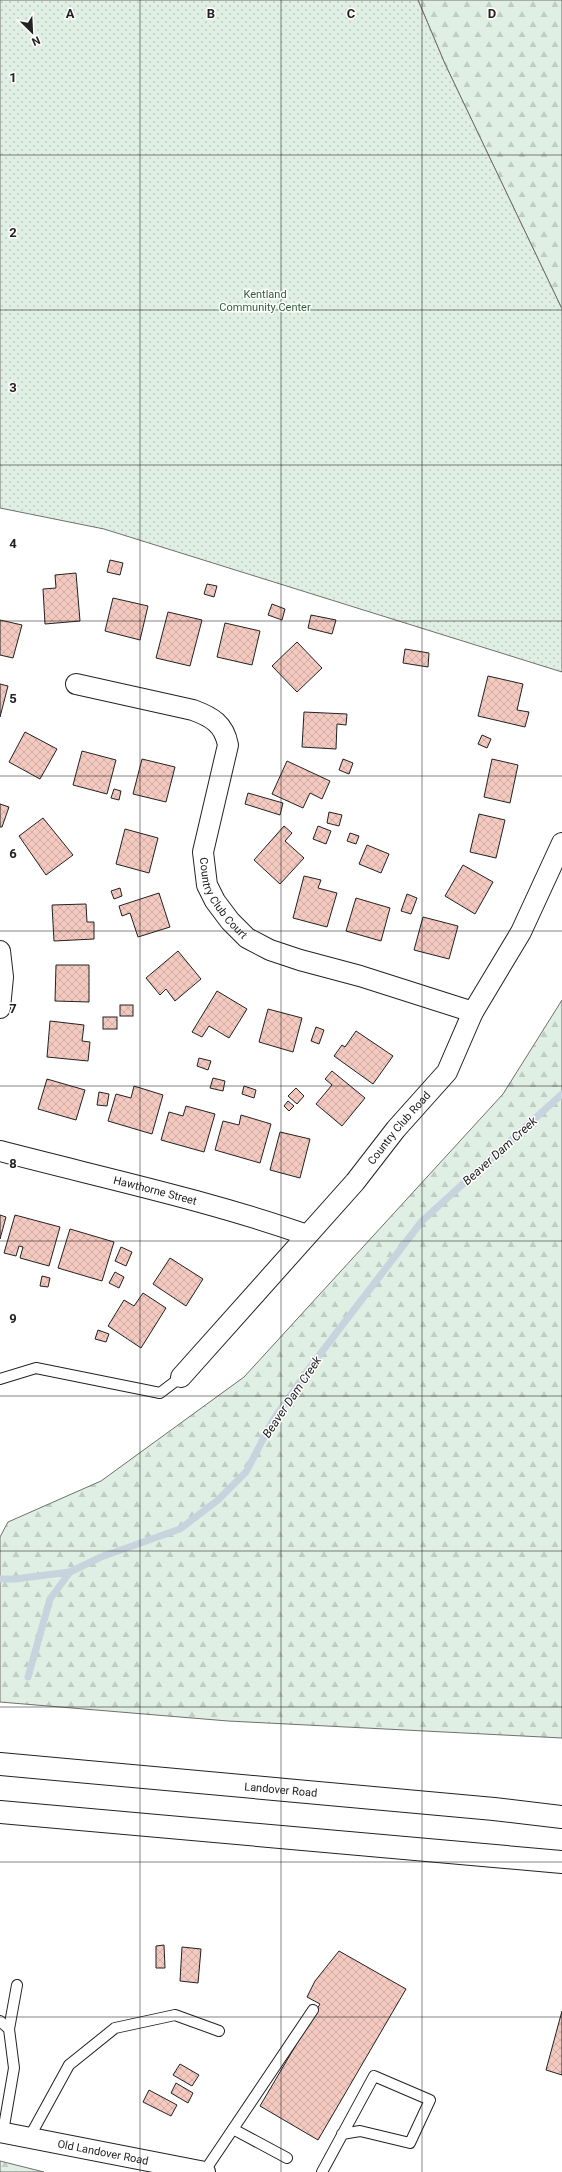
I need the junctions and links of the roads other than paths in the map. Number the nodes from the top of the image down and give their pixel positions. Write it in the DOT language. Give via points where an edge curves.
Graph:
graph roads {
  1 [pos="76,684"];
  2 [pos="562,843"];
  3 [pos="0,951"];
  4 [pos="0,1008"];
  5 [pos="473,1012"];
  6 [pos="0,1151"];
  7 [pos="307,1235"];
  8 [pos="181,1377"];
  9 [pos="0,1380"];
  10 [pos="0,1764"];
  11 [pos="0,1812"];
  12 [pos="562,1817"];
  13 [pos="562,1862"];
  14 [pos="17,1984"];
  15 [pos="313,2010"];
  16 [pos="0,2022"];
  17 [pos="10,2029"];
  18 [pos="219,2031"];
  19 [pos="233,2128"];
  20 [pos="1,2132"];
  21 [pos="342,2134"];
  22 [pos="29,2138"];
  23 [pos="287,2158"];
  24 [pos="205,2172"];
  25 [pos="322,2172"];
  1 -- 5 [label="street, Country Club Court" via="193,710 210,716 222,728 228,745 203,852 207,885 215,901 247,938 270,950 300,960"];
  2 -- 5 [label="street, Country Club Road" via="521,932"];
  3 -- 4 [label="street" via="3,977"];
  5 -- 7 [label="street, Country Club Road" via="447,1072"];
  6 -- 7 [label="street, Hawthorne Street" via="208,1203"];
  7 -- 8 [label="street, Country Club Road"];
  8 -- 9 [label="lane" via="160,1393 36,1368"];
  10 -- 12 [label="main road, Landover Road"];
  11 -- 13 [label="main road"];
  14 -- 17 [label="lane"];
  15 -- 19 [label="lane"];
  16 -- 17 [label="lane"];
  17 -- 20 [label="lane" via="14,2068"];
  18 -- 22 [label="lane" via="175,2015 115,2028 69,2065"];
  19 -- 23 [label="lane"];
  19 -- 24 [label="lane"];
  20 -- 22 [label="street, Old Landover Road"];
  21 -- 21 [label="lane" via="360,2131 410,2143 430,2100 374,2076"];
  21 -- 25 [label="lane"];
  22 -- 24 [label="street, Old Landover Road"];
}
